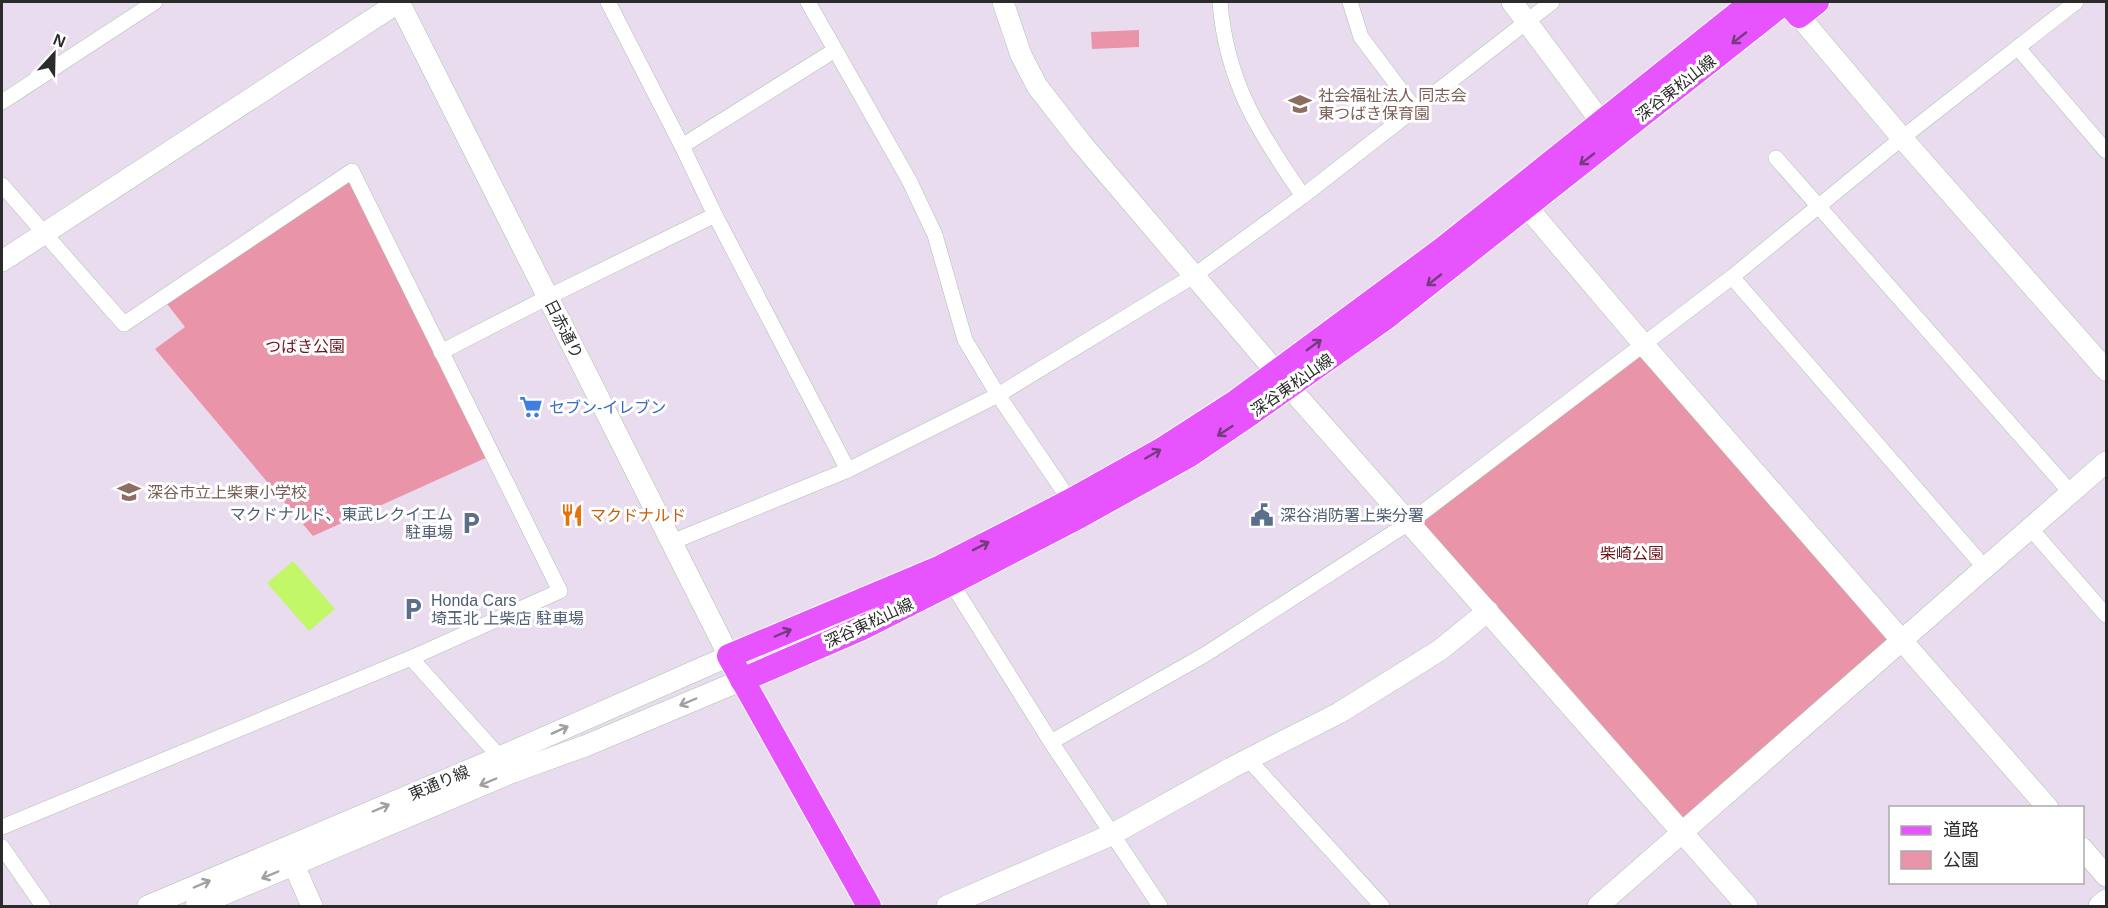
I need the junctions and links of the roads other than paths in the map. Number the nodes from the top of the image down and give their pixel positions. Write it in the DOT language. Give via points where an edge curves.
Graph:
graph roads {
  1 [pos="155,2"];
  2 [pos="399,2"];
  3 [pos="608,2"];
  4 [pos="808,2"];
  5 [pos="1003,2"];
  6 [pos="1220,2"];
  7 [pos="1350,2"];
  8 [pos="1512,2"];
  9 [pos="1552,2"];
  10 [pos="2076,2"];
  11 [pos="1745,5"];
  12 [pos="1797,5"];
  13 [pos="1525,22"];
  14 [pos="2018,48"];
  15 [pos="835,50"];
  16 [pos="2,102"];
  17 [pos="1415,109"];
  18 [pos="1608,130"];
  19 [pos="1902,138"];
  20 [pos="682,146"];
  21 [pos="2106,151"];
  22 [pos="1776,158"];
  23 [pos="2,185"];
  24 [pos="1303,196"];
  25 [pos="1520,199"];
  26 [pos="1820,207"];
  27 [pos="715,215"];
  28 [pos="43,234"];
  29 [pos="2,261"];
  30 [pos="1195,275"];
  31 [pos="1732,277"];
  32 [pos="548,297"];
  33 [pos="1644,345"];
  34 [pos="441,352"];
  35 [pos="2106,370"];
  36 [pos="1283,379"];
  37 [pos="998,395"];
  38 [pos="2106,462"];
  39 [pos="848,470"];
  40 [pos="2071,493"];
  41 [pos="1075,509"];
  42 [pos="1410,522"];
  43 [pos="2030,528"];
  44 [pos="672,542"];
  45 [pos="1985,568"];
  46 [pos="946,575"];
  47 [pos="1488,611"];
  48 [pos="2106,615"];
  49 [pos="1903,640"];
  50 [pos="729,656"];
  51 [pos="411,658"];
  52 [pos="742,680"];
  53 [pos="1051,742"];
  54 [pos="1249,759"];
  55 [pos="506,764"];
  56 [pos="2047,806"];
  57 [pos="2,827"];
  58 [pos="1683,832"];
  59 [pos="1111,835"];
  60 [pos="2,847"];
  61 [pos="2084,850"];
  62 [pos="290,857"];
  63 [pos="2106,876"];
  64 [pos="2106,900"];
  65 [pos="1379,905"];
  66 [pos="43,906"];
  67 [pos="148,906"];
  68 [pos="196,906"];
  69 [pos="312,906"];
  70 [pos="870,906"];
  71 [pos="947,906"];
  72 [pos="1160,906"];
  73 [pos="1598,906"];
  74 [pos="1747,906"];
  75 [pos="2099,906"];
  1 -- 16 [label="street"];
  2 -- 28 [label="street"];
  2 -- 32 [label="street, 日赤通り"];
  3 -- 20 [label="street"];
  4 -- 15 [label="street"];
  5 -- 30 [label="street" via="1021,55 1037,86"];
  6 -- 24 [label="street" via="1230,57 1243,98 1268,146"];
  7 -- 17 [label="street" via="1361,37"];
  8 -- 13 [label="street"];
  9 -- 13 [label="street"];
  10 -- 14 [label="street"];
  11 -- 18 [label="main road, 深谷東松山線"];
  12 -- 18 [label="main road, 深谷東松山線, one-way"];
  12 -- 19 [label="street"];
  13 -- 17 [label="street"];
  13 -- 18 [label="street"];
  14 -- 19 [label="street"];
  14 -- 21 [label="street"];
  15 -- 20 [label="street"];
  15 -- 37 [label="street" via="909,180 935,235 966,340"];
  17 -- 24 [label="street"];
  18 -- 25 [label="main road, 深谷東松山線"];
  19 -- 26 [label="street"];
  19 -- 35 [label="street"];
  20 -- 27 [label="street"];
  22 -- 26 [label="street"];
  23 -- 28 [label="street"];
  24 -- 30 [label="street"];
  25 -- 33 [label="street"];
  25 -- 36 [label="main road, 深谷東松山線" via="1444,248"];
  26 -- 31 [label="street"];
  26 -- 40 [label="street"];
  27 -- 32 [label="street"];
  27 -- 39 [label="street"];
  28 -- 29 [label="street"];
  28 -- 34 [label="street" via="124,324 352,171"];
  30 -- 36 [label="street"];
  30 -- 37 [label="street"];
  31 -- 33 [label="street"];
  31 -- 45 [label="street"];
  32 -- 34 [label="street"];
  32 -- 44 [label="street, 日赤通り"];
  33 -- 42 [label="street"];
  33 -- 49 [label="street"];
  34 -- 51 [label="street" via="560,591"];
  36 -- 41 [label="main road, 深谷東松山線" via="1238,401"];
  36 -- 42 [label="street"];
  37 -- 39 [label="street"];
  37 -- 41 [label="street"];
  38 -- 40 [label="street"];
  39 -- 44 [label="street"];
  40 -- 43 [label="street"];
  41 -- 46 [label="main road, 深谷東松山線"];
  42 -- 47 [label="street"];
  42 -- 53 [label="street" via="1206,654"];
  43 -- 45 [label="street"];
  43 -- 48 [label="street"];
  44 -- 50 [label="street, 日赤通り"];
  45 -- 49 [label="street"];
  50 -- 46 [label="main road, 深谷東松山線, one-way"];
  46 -- 52 [label="main road, 深谷東松山線" via="860,629"];
  46 -- 53 [label="street"];
  47 -- 54 [label="street" via="1396,679 1339,714"];
  47 -- 58 [label="street"];
  49 -- 56 [label="street"];
  49 -- 58 [label="street"];
  50 -- 52 [label="main road"];
  55 -- 50 [label="street, 東通り線, one-way"];
  51 -- 55 [label="street"];
  51 -- 57 [label="street"];
  52 -- 55 [label="street, 東通り線, one-way" via="585,746"];
  52 -- 70 [label="main road"];
  53 -- 59 [label="street"];
  54 -- 59 [label="street"];
  54 -- 65 [label="street"];
  55 -- 62 [label="street, 東通り線"];
  58 -- 73 [label="street"];
  58 -- 74 [label="street"];
  59 -- 71 [label="street"];
  59 -- 72 [label="street"];
  60 -- 66 [label="street"];
  61 -- 63 [label="street"];
  67 -- 62 [label="street, 東通り線, one-way"];
  62 -- 68 [label="street, 東通り線, one-way"];
  62 -- 69 [label="street"];
  64 -- 75 [label="street"];
}
